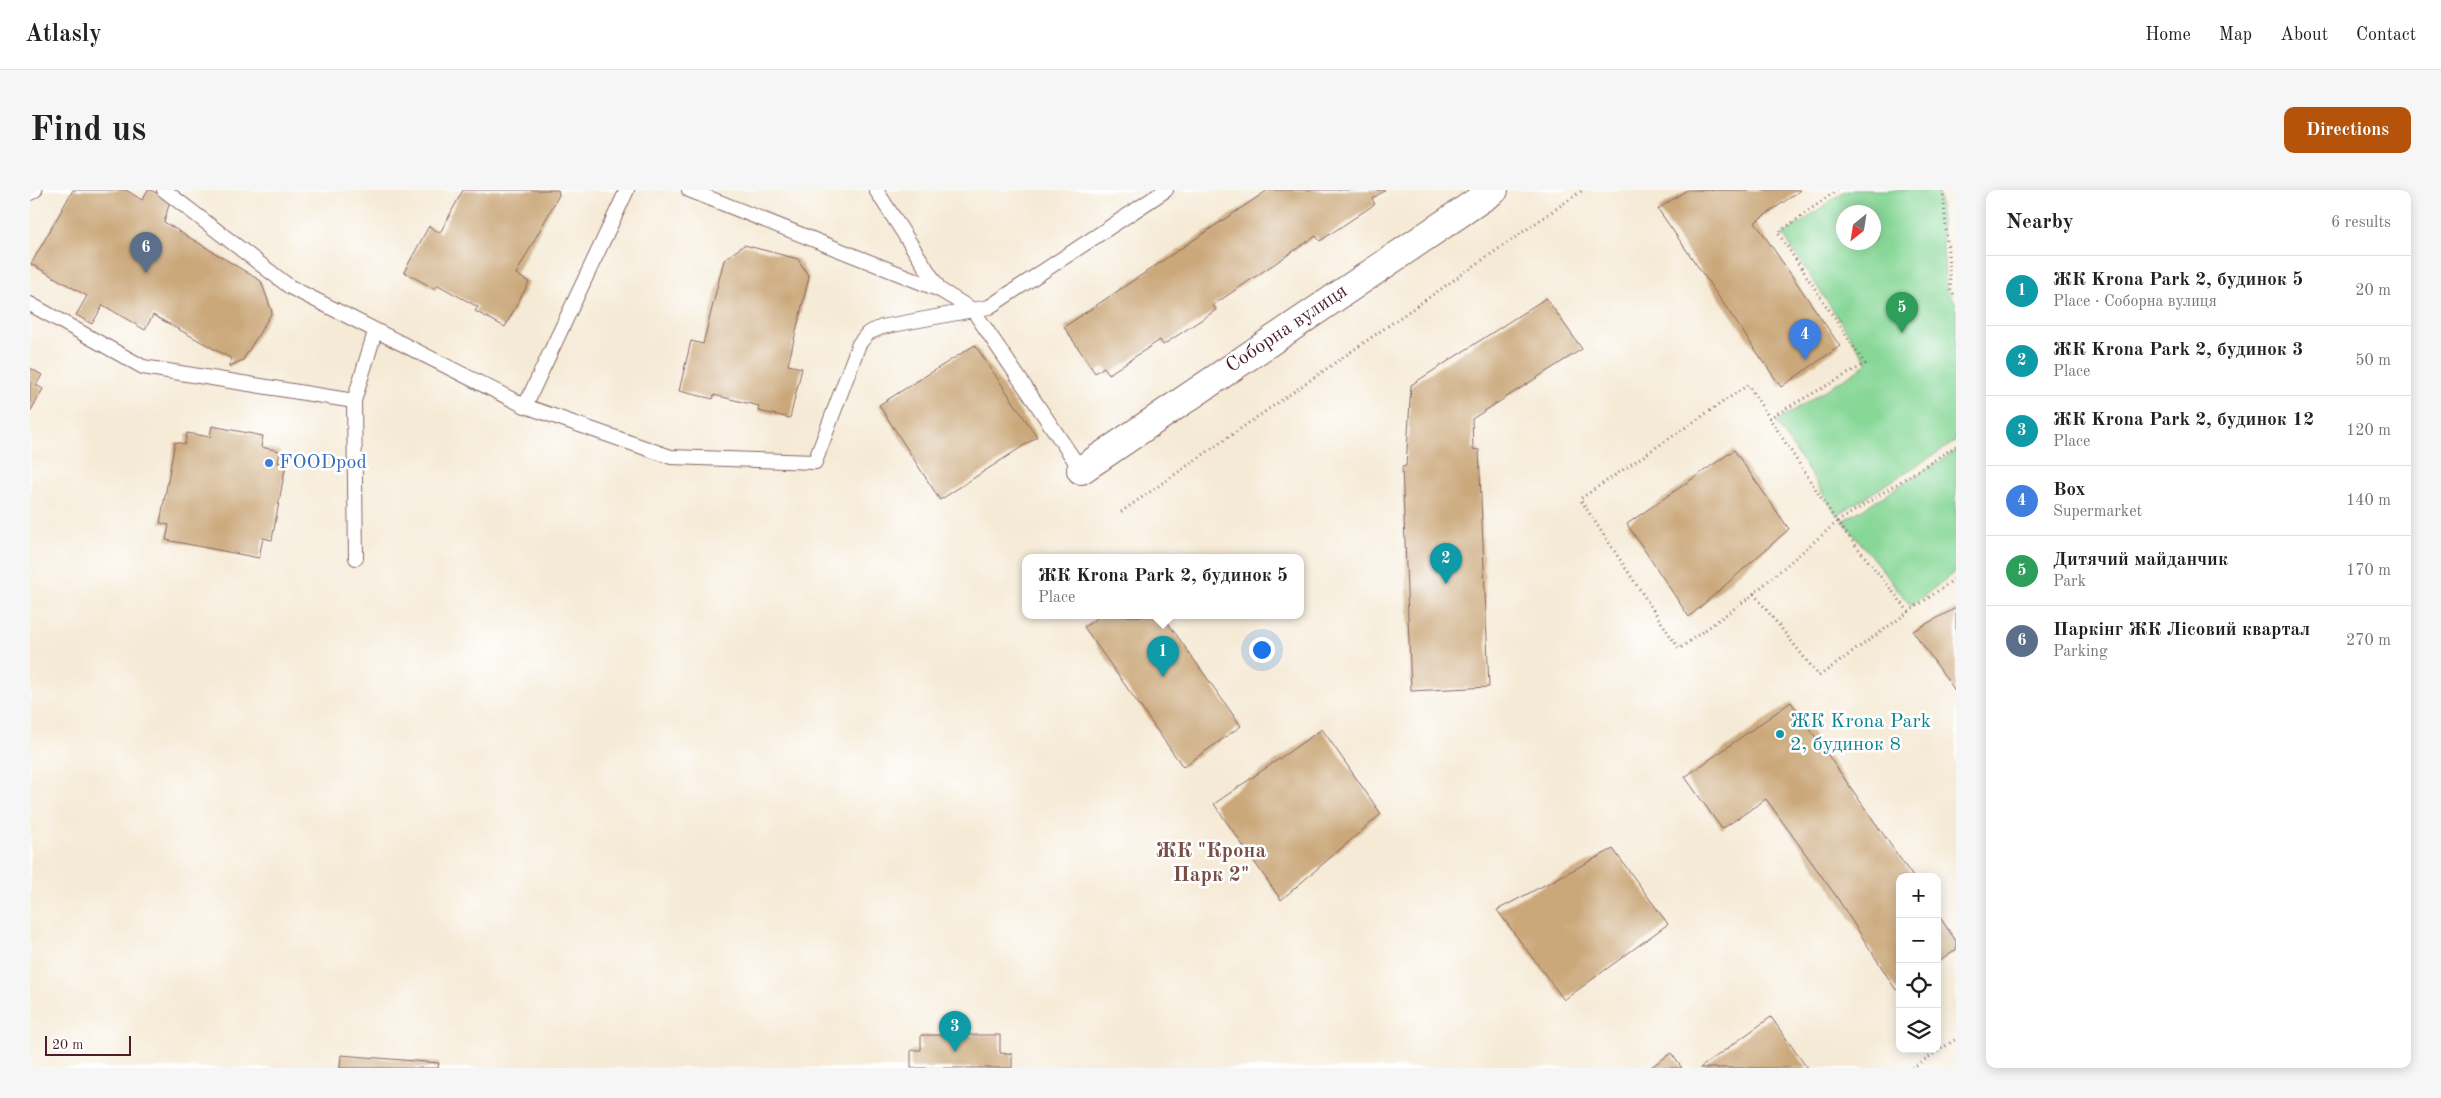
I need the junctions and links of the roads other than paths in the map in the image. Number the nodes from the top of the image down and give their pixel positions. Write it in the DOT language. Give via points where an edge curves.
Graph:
graph roads {
  1 [pos="35,190"];
  2 [pos="164,190"];
  3 [pos="627,190"];
  4 [pos="689,190"];
  5 [pos="876,190"];
  6 [pos="1166,190"];
  7 [pos="1494,190"];
  8 [pos="30,193"];
  9 [pos="940,290"];
  10 [pos="30,304"];
  11 [pos="973,310"];
  12 [pos="375,332"];
  13 [pos="354,401"];
  14 [pos="525,406"];
  15 [pos="1081,470"];
  16 [pos="356,558"];
  1 -- 8 [label="lane"];
  2 -- 12 [label="lane" via="290,287"];
  3 -- 14 [label="lane"];
  4 -- 9 [label="lane"];
  5 -- 9 [label="lane"];
  6 -- 11 [label="lane" via="989,308"];
  7 -- 15 [label="street, Соборна вулиця"];
  9 -- 11 [label="lane"];
  10 -- 13 [label="lane" via="143,367"];
  11 -- 14 [label="lane" via="882,327 868,333 859,344 815,462 672,457"];
  11 -- 15 [label="lane"];
  12 -- 13 [label="lane"];
  12 -- 14 [label="lane"];
  13 -- 16 [label="lane"];
}
